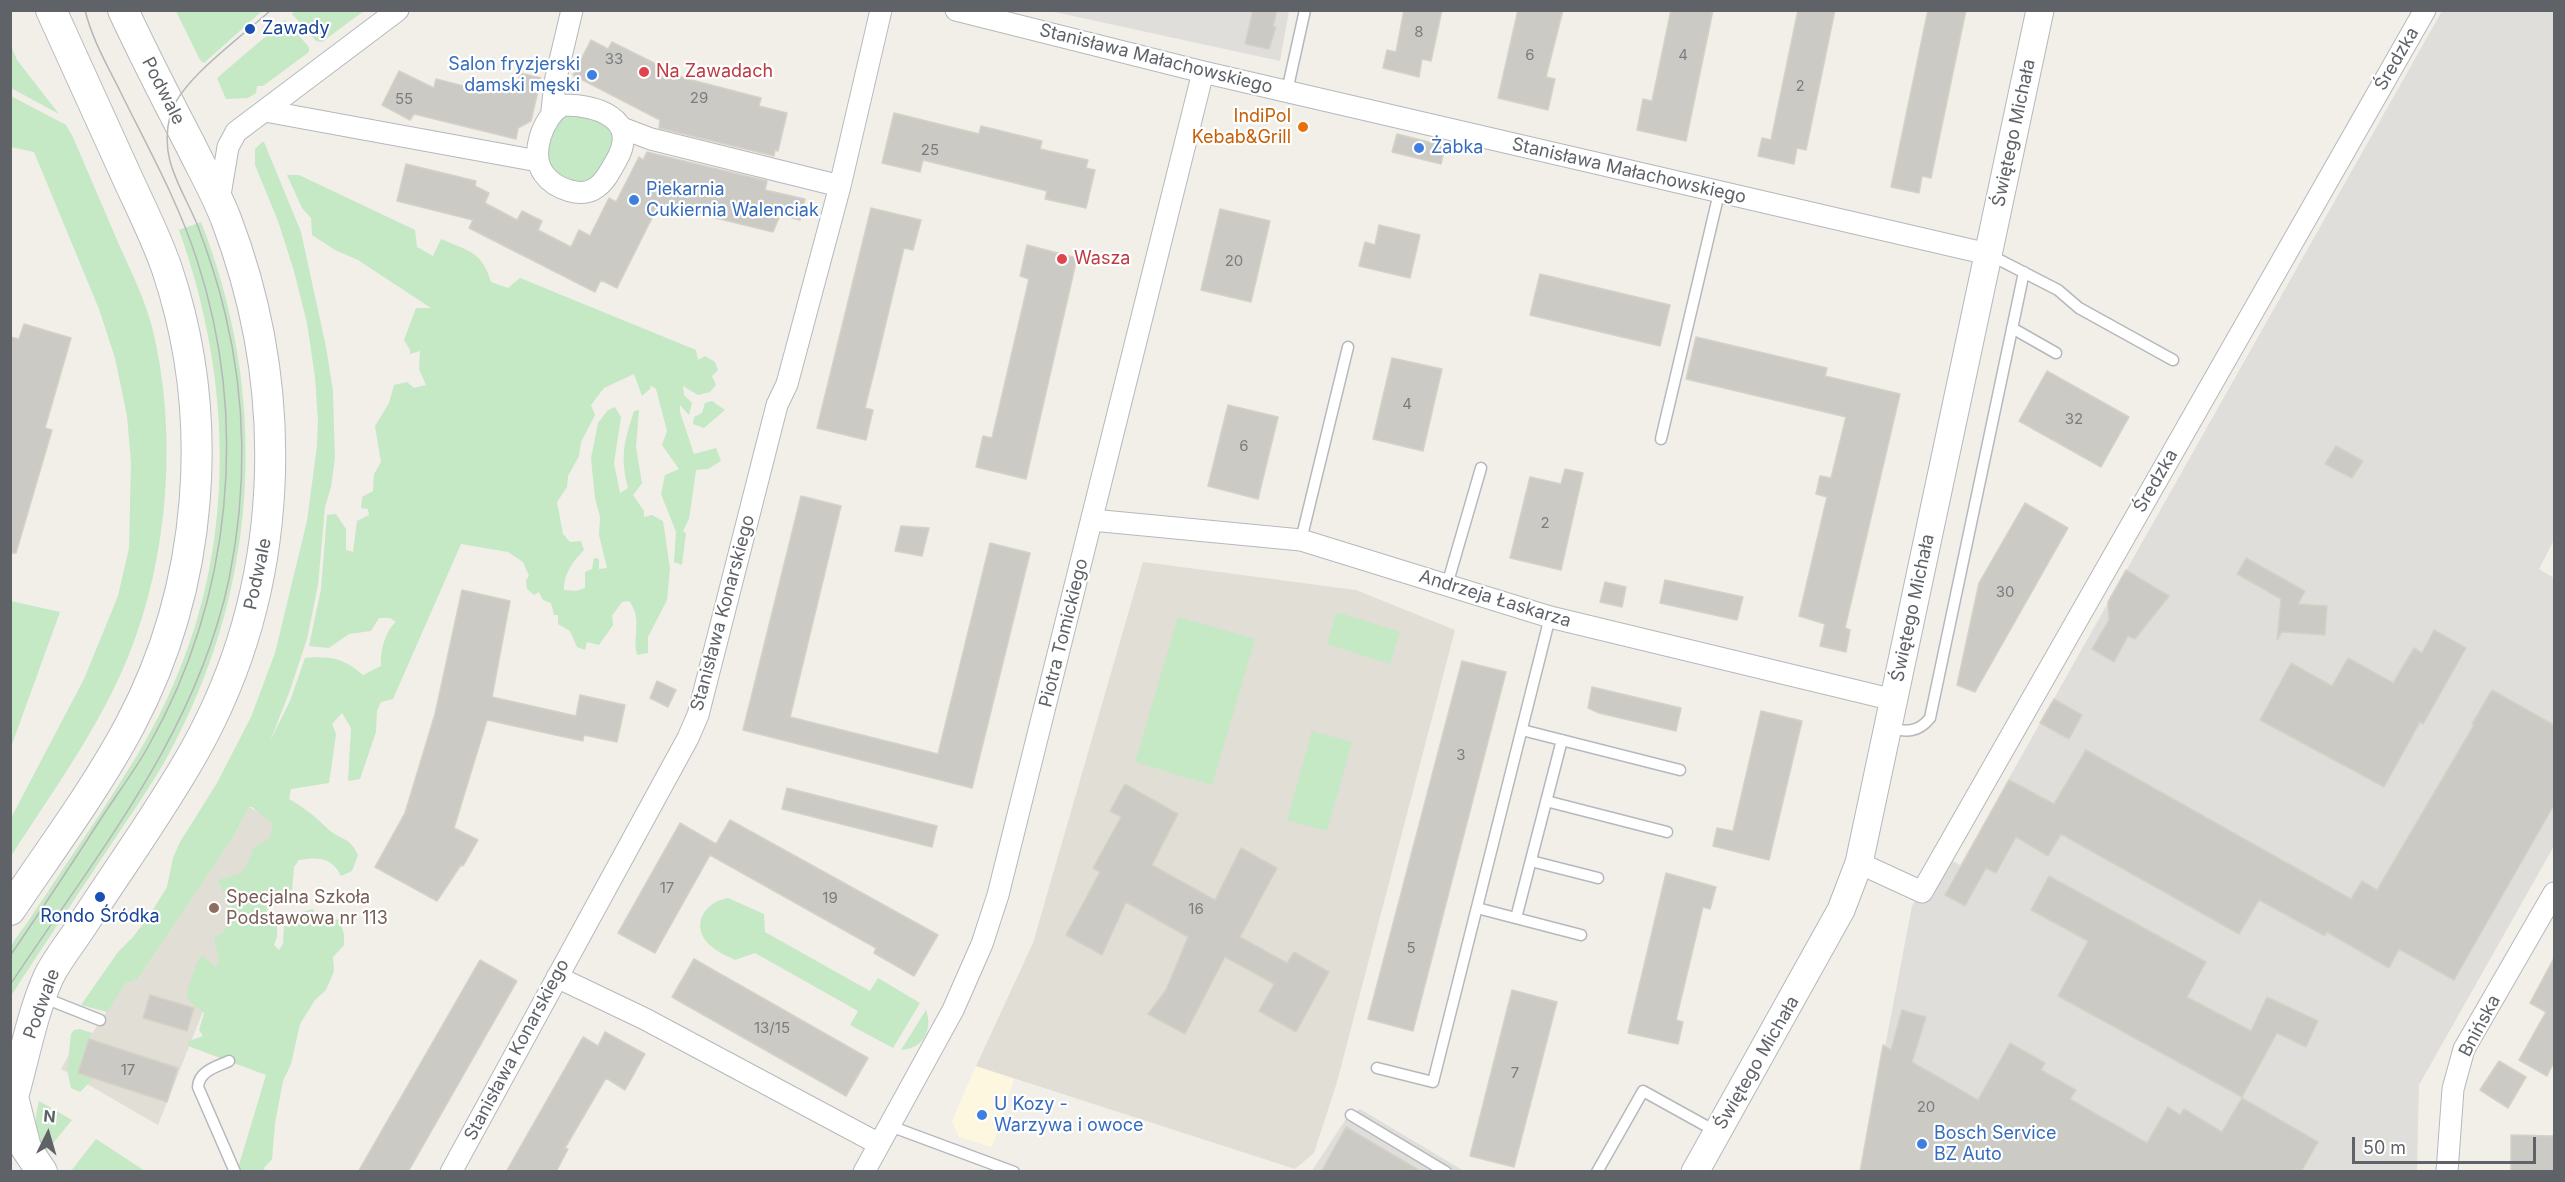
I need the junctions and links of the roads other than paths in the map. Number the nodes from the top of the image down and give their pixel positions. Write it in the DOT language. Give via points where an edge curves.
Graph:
graph roads {
  1 [pos="51,10"];
  2 [pos="123,10"];
  3 [pos="398,10"];
  4 [pos="572,10"];
  5 [pos="881,10"];
  6 [pos="956,10"];
  7 [pos="1305,10"];
  8 [pos="2040,10"];
  9 [pos="2425,10"];
  10 [pos="1203,72"];
  11 [pos="1287,91"];
  12 [pos="265,111"];
  13 [pos="552,111"];
  14 [pos="622,128"];
  15 [pos="538,161"];
  16 [pos="840,186"];
  17 [pos="1719,193"];
  18 [pos="219,201"];
  19 [pos="1988,254"];
  20 [pos="2024,272"];
  21 [pos="2012,328"];
  22 [pos="1348,347"];
  23 [pos="2056,353"];
  24 [pos="2173,360"];
  25 [pos="1661,439"];
  26 [pos="1481,468"];
  27 [pos="1092,520"];
  28 [pos="1301,540"];
  29 [pos="1447,585"];
  30 [pos="1551,617"];
  31 [pos="1894,700"];
  32 [pos="1888,728"];
  33 [pos="1522,730"];
  34 [pos="1562,740"];
  35 [pos="1680,770"];
  36 [pos="1546,801"];
  37 [pos="1667,832"];
  38 [pos="1531,861"];
  39 [pos="1859,863"];
  40 [pos="1598,878"];
  41 [pos="2554,893"];
  42 [pos="1477,908"];
  43 [pos="10,910"];
  44 [pos="1516,918"];
  45 [pos="1581,935"];
  46 [pos="556,977"];
  47 [pos="42,997"];
  48 [pos="100,1020"];
  49 [pos="229,1061"];
  50 [pos="1377,1068"];
  51 [pos="12,1102"];
  52 [pos="1351,1115"];
  53 [pos="1718,1132"];
  54 [pos="885,1135"];
  55 [pos="42,1172"];
  56 [pos="235,1172"];
  57 [pos="451,1172"];
  58 [pos="864,1172"];
  59 [pos="1014,1172"];
  60 [pos="1446,1172"];
  61 [pos="1597,1172"];
  62 [pos="1695,1172"];
  63 [pos="2447,1172"];
  1 -- 43 [label="main road" via="167,269 195,399 195,488 181,590 150,684 103,771"];
  2 -- 18 [label="main road, Podwale"];
  3 -- 12 [label="street"];
  4 -- 13 [label="street"];
  5 -- 16 [label="street, Stanisława Konarskiego"];
  6 -- 10 [label="street, Stanisława Małachowskiego"];
  7 -- 11 [label="lane"];
  8 -- 19 [label="street, Świętego Michała"];
  9 -- 39 [label="street, Średzka" via="1922,892"];
  10 -- 11 [label="street, Stanisława Małachowskiego"];
  10 -- 27 [label="street, Piotra Tomickiego"];
  11 -- 17 [label="street, Stanisława Małachowskiego"];
  12 -- 15 [label="street"];
  12 -- 18 [label="street" via="231,138"];
  13 -- 14 [label="street" via="562,105 594,109 612,116"];
  13 -- 15 [label="street" via="541,135"];
  14 -- 15 [label="street" via="621,152 597,187 586,192 572,192 552,183"];
  14 -- 16 [label="street" via="651,139"];
  16 -- 46 [label="street, Stanisława Konarskiego" via="787,384 777,405 698,715"];
  17 -- 19 [label="street, Stanisława Małachowskiego"];
  17 -- 25 [label="lane"];
  18 -- 47 [label="main road, Podwale" via="244,271 269,400 271,489 256,593 225,685 195,750 53,968"];
  19 -- 20 [label="lane"];
  19 -- 31 [label="street, Świętego Michała"];
  20 -- 21 [label="lane"];
  20 -- 24 [label="lane" via="2058,290 2079,308"];
  21 -- 23 [label="lane"];
  21 -- 32 [label="lane" via="1930,718 1914,731"];
  22 -- 28 [label="lane"];
  26 -- 29 [label="lane"];
  27 -- 28 [label="street, Andrzeja Łaskarza"];
  27 -- 54 [label="street, Piotra Tomickiego" via="998,895 982,944 953,1010"];
  28 -- 29 [label="street, Andrzeja Łaskarza"];
  29 -- 30 [label="street, Andrzeja Łaskarza"];
  30 -- 31 [label="street, Andrzeja Łaskarza"];
  30 -- 33 [label="lane"];
  31 -- 32 [label="street, Świętego Michała"];
  32 -- 39 [label="street, Świętego Michała"];
  33 -- 34 [label="lane"];
  33 -- 42 [label="lane"];
  34 -- 35 [label="lane"];
  34 -- 36 [label="lane"];
  36 -- 37 [label="lane"];
  36 -- 38 [label="lane"];
  38 -- 40 [label="lane"];
  38 -- 44 [label="lane"];
  39 -- 53 [label="street, Świętego Michała" via="1841,910"];
  41 -- 63 [label="street, Bnińska" via="2464,1050 2453,1089"];
  42 -- 44 [label="lane"];
  42 -- 50 [label="lane" via="1433,1082"];
  44 -- 45 [label="lane"];
  46 -- 54 [label="street"];
  46 -- 57 [label="street, Stanisława Konarskiego"];
  47 -- 48 [label="lane"];
  47 -- 51 [label="main road, Podwale"];
  49 -- 56 [label="lane" via="205,1072 198,1088"];
  51 -- 55 [label="main road" via="26,1148"];
  52 -- 60 [label="lane"];
  53 -- 61 [label="lane" via="1643,1091"];
  53 -- 62 [label="street, Świętego Michała"];
  54 -- 58 [label="street, Piotra Tomickiego"];
  54 -- 59 [label="lane"];
}
